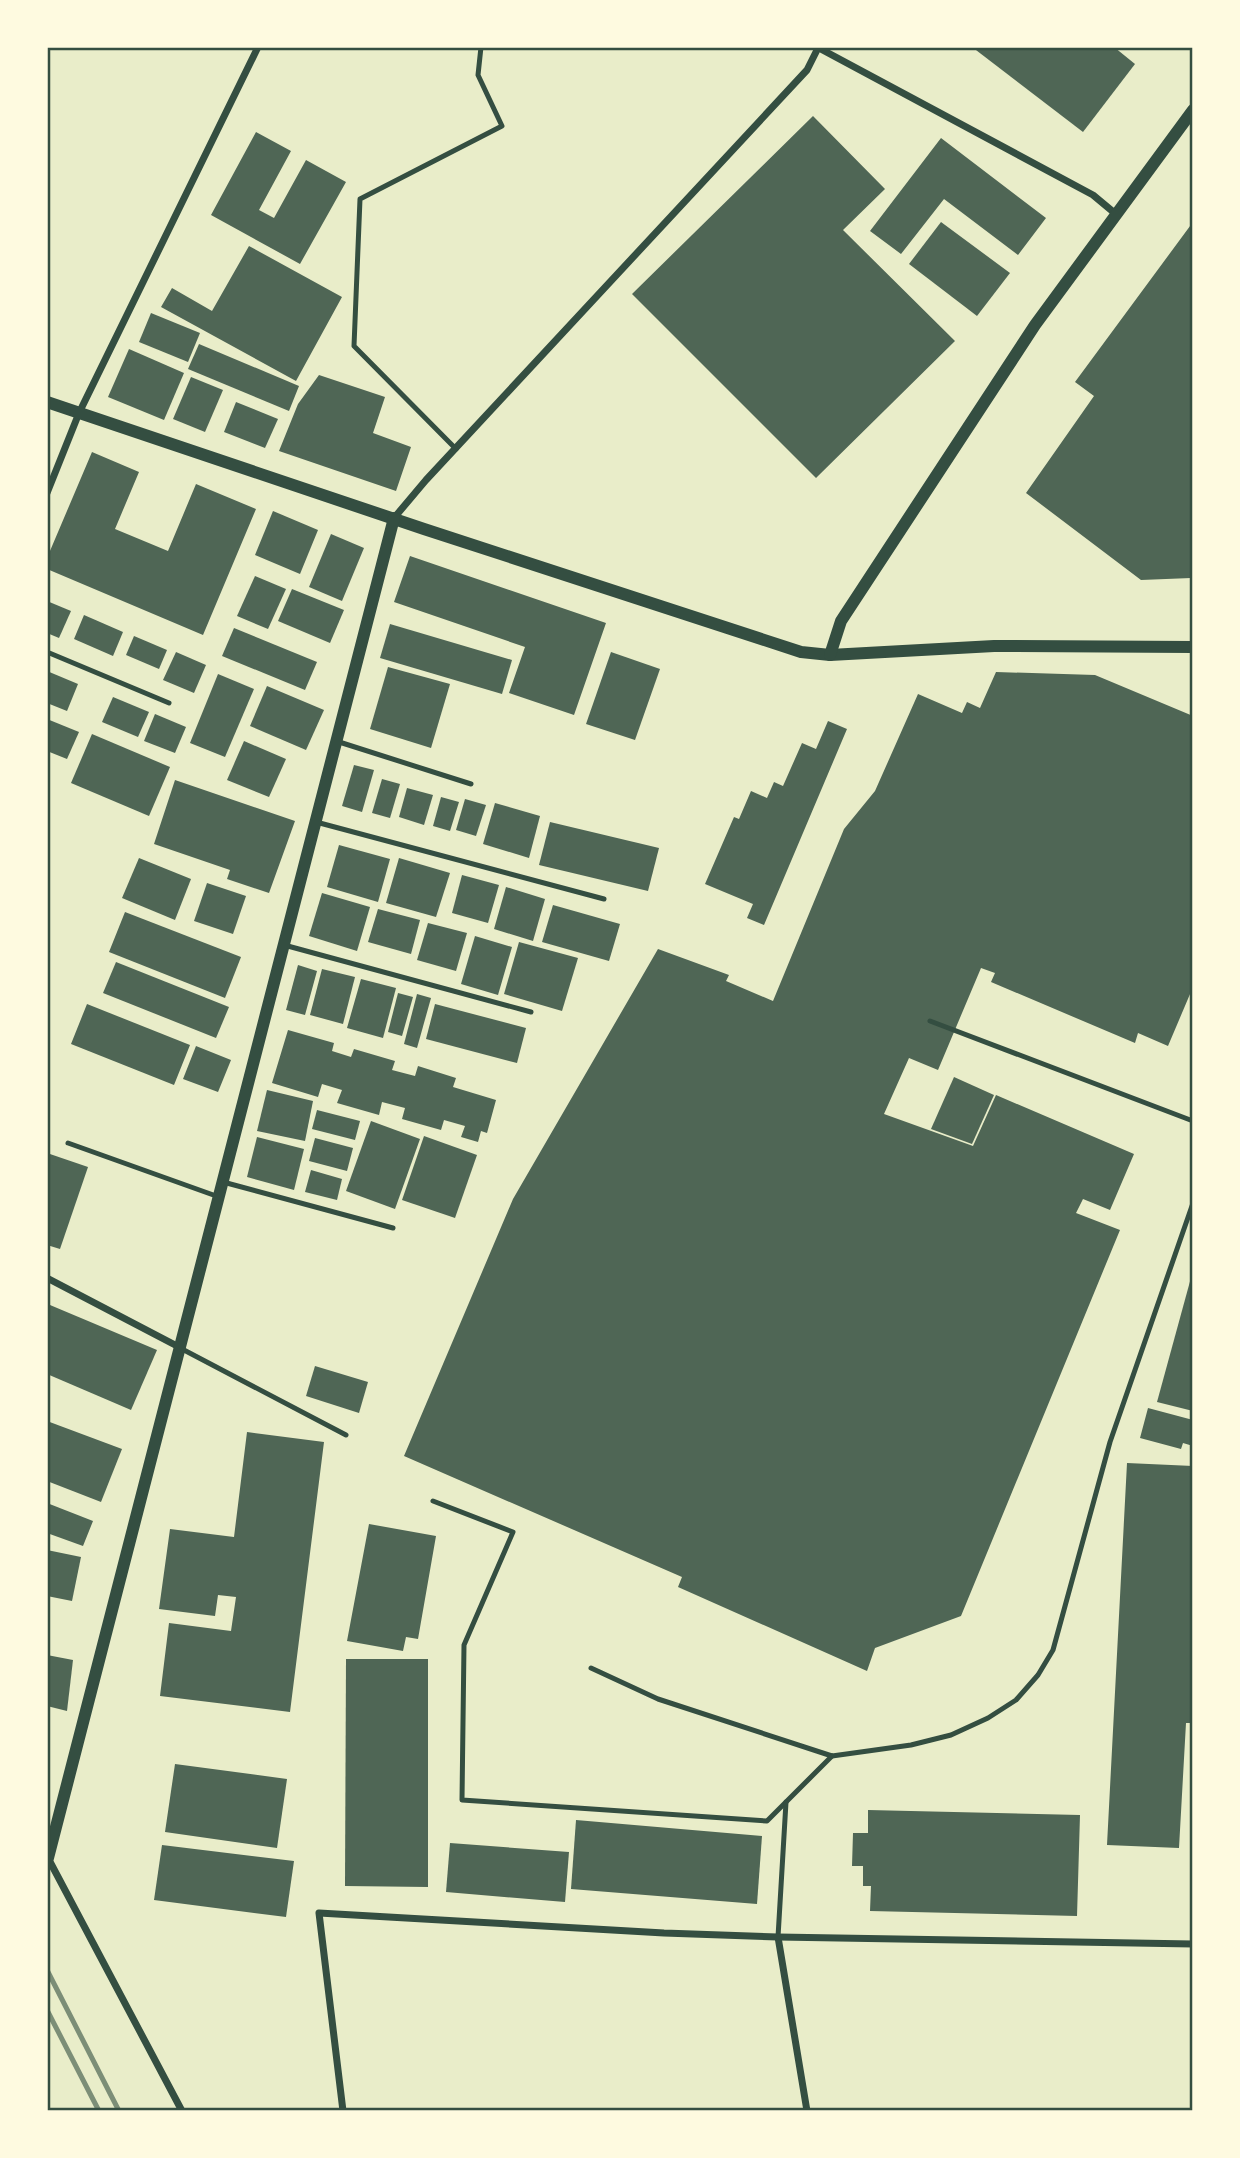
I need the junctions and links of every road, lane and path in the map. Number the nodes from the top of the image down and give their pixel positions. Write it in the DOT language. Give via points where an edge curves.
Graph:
graph roads {
  1 [pos="258,47"];
  2 [pos="481,47"];
  3 [pos="817,48"];
  4 [pos="1193,110"];
  5 [pos="1117,215"];
  6 [pos="47,402"];
  7 [pos="79,413"];
  8 [pos="456,449"];
  9 [pos="47,493"];
  10 [pos="394,518"];
  11 [pos="1193,647"];
  12 [pos="47,652"];
  13 [pos="830,655"];
  14 [pos="169,703"];
  15 [pos="337,741"];
  16 [pos="471,784"];
  17 [pos="316,822"];
  18 [pos="604,899"];
  19 [pos="284,945"];
  20 [pos="531,1012"];
  21 [pos="930,1021"];
  22 [pos="1193,1121"];
  23 [pos="68,1143"];
  24 [pos="223,1182"];
  25 [pos="219,1197"];
  26 [pos="1193,1203"];
  27 [pos="393,1228"];
  28 [pos="47,1278"];
  29 [pos="179,1347"];
  30 [pos="346,1435"];
  31 [pos="433,1501"];
  32 [pos="592,1668"];
  33 [pos="832,1756"];
  34 [pos="786,1802"];
  35 [pos="48,1858"];
  36 [pos="778,1937"];
  37 [pos="1193,1944"];
  38 [pos="182,2111"];
  39 [pos="343,2111"];
  40 [pos="807,2111"];
  1 -- 7 [label="street"];
  2 -- 8 [label="lane" via="478,75 502,126 360,199 354,345"];
  3 -- 5 [label="street" via="1093,195"];
  3 -- 8 [label="street" via="807,70"];
  4 -- 5 [label="street"];
  5 -- 13 [label="street" via="1035,325 841,621"];
  6 -- 7 [label="street"];
  7 -- 9 [label="street"];
  7 -- 10 [label="street"];
  8 -- 10 [label="street"];
  10 -- 13 [label="street" via="801,652"];
  10 -- 15 [label="street"];
  11 -- 13 [label="street" via="994,646"];
  12 -- 14 [label="lane"];
  15 -- 16 [label="lane"];
  15 -- 17 [label="street"];
  17 -- 18 [label="lane"];
  17 -- 19 [label="street"];
  19 -- 20 [label="lane"];
  19 -- 24 [label="street"];
  21 -- 22 [label="lane"];
  23 -- 25 [label="lane"];
  24 -- 25 [label="street"];
  24 -- 27 [label="lane"];
  25 -- 29 [label="street"];
  26 -- 33 [label="lane" via="1110,1441 1053,1650 1038,1675 1016,1700 951,1735"];
  28 -- 29 [label="street"];
  29 -- 30 [label="lane"];
  29 -- 35 [label="street"];
  31 -- 34 [label="lane" via="513,1532 464,1645 463,1800 766,1821"];
  32 -- 33 [label="lane" via="659,1699"];
  33 -- 34 [label="lane"];
  34 -- 36 [label="lane"];
  35 -- 38 [label="street"];
  36 -- 37 [label="street"];
  36 -- 39 [label="street" via="319,1913"];
  36 -- 40 [label="street"];
}
